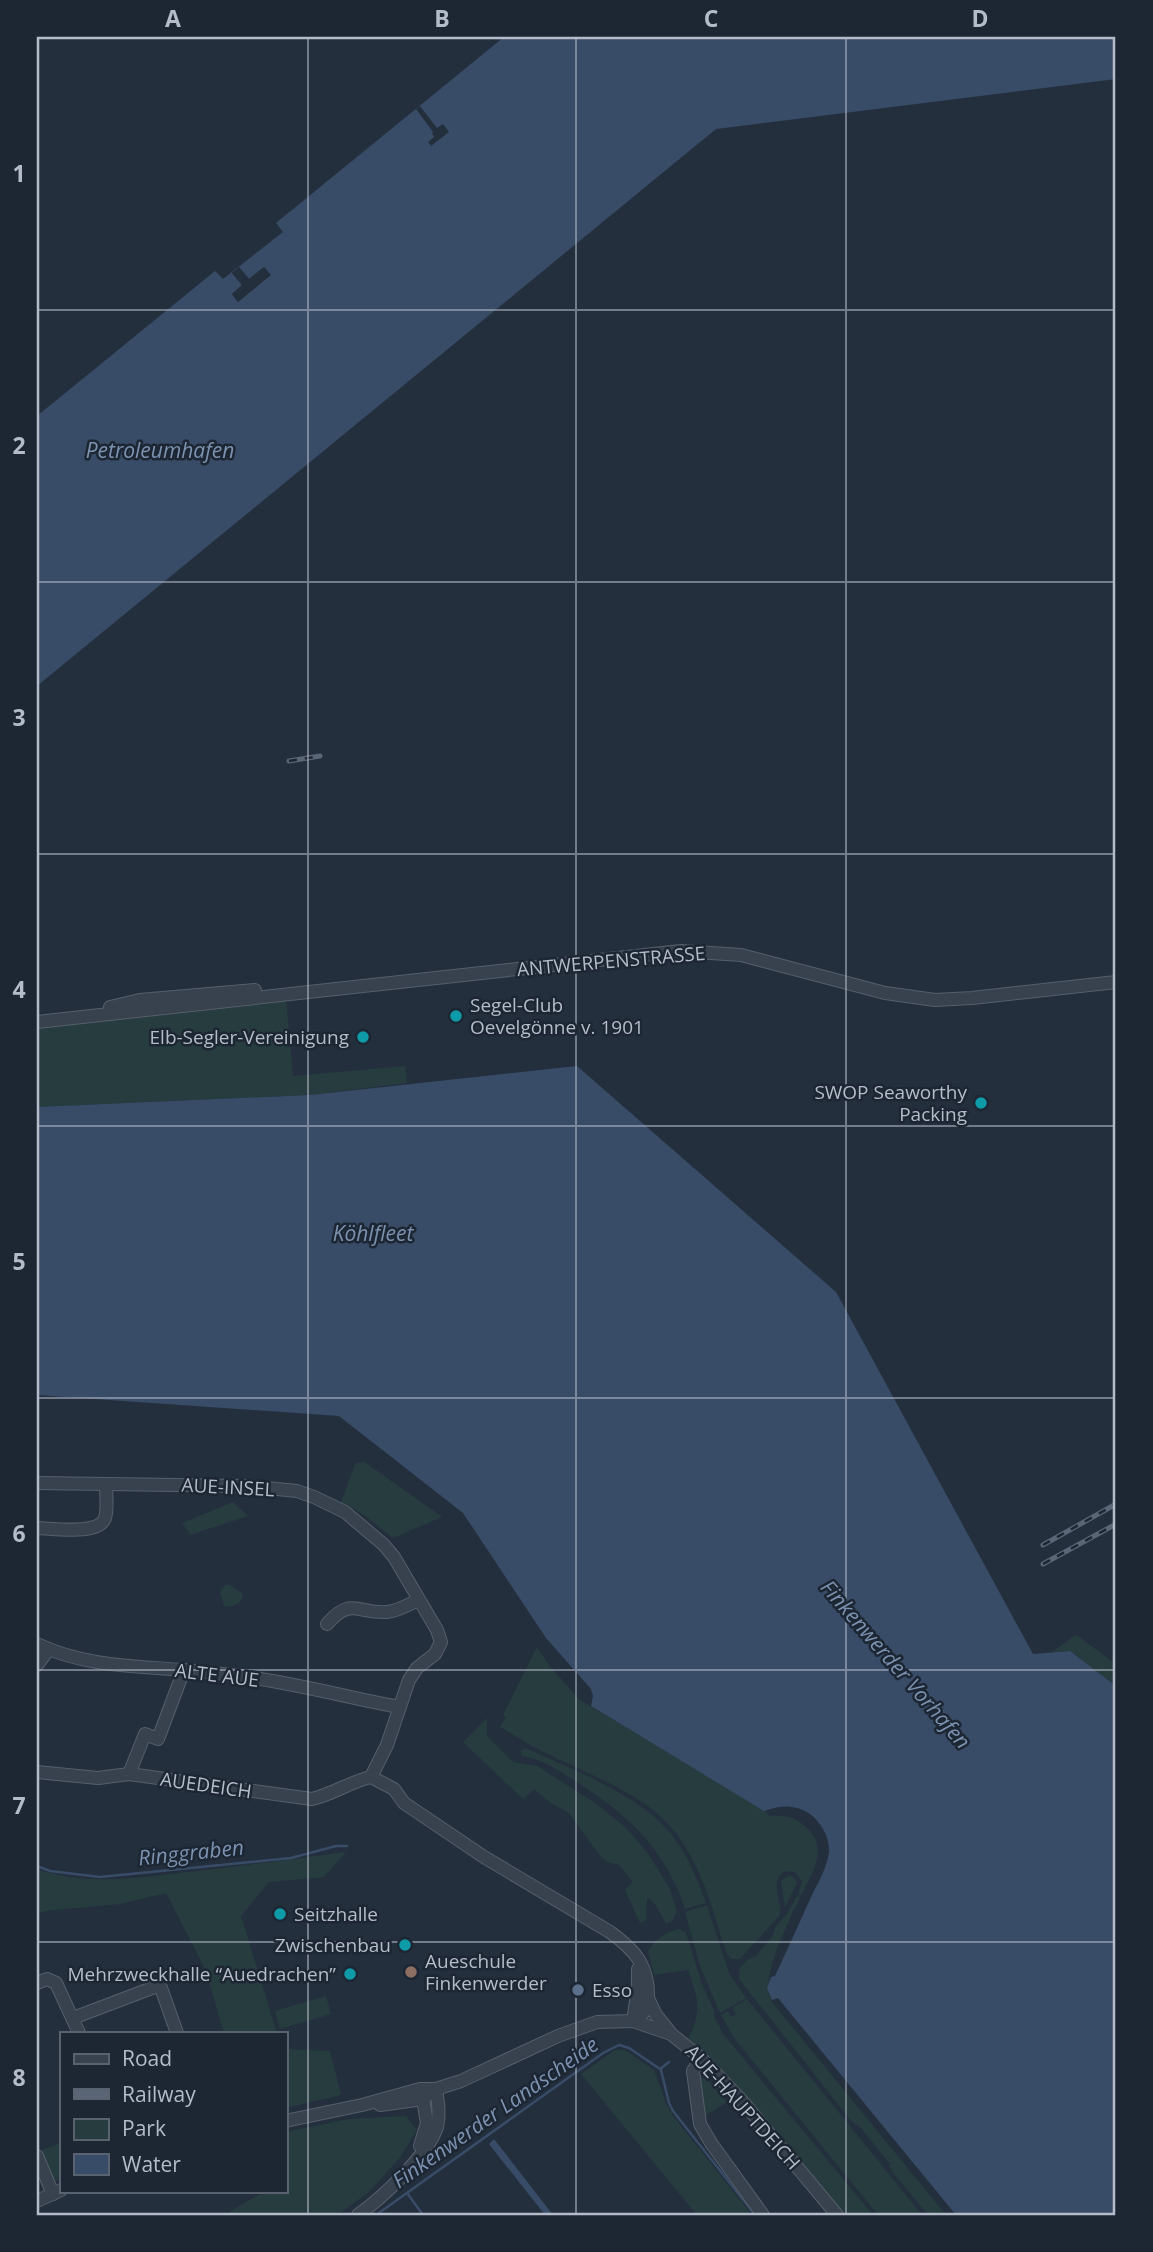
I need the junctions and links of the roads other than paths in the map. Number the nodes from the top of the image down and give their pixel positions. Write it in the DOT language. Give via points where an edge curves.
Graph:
graph roads {
  1 [pos="1116,982"];
  2 [pos="37,1022"];
  3 [pos="37,1483"];
  4 [pos="106,1484"];
  5 [pos="37,1528"];
  6 [pos="418,1600"];
  7 [pos="327,1624"];
  8 [pos="43,1646"];
  9 [pos="37,1665"];
  10 [pos="184,1670"];
  11 [pos="399,1707"];
  12 [pos="37,1772"];
  13 [pos="129,1774"];
  14 [pos="371,1777"];
  15 [pos="633,1952"];
  16 [pos="37,1983"];
  17 [pos="648,1996"];
  18 [pos="73,2018"];
  19 [pos="633,2021"];
  20 [pos="79,2032"];
  21 [pos="177,2032"];
  22 [pos="671,2034"];
  23 [pos="701,2058"];
  24 [pos="436,2089"];
  25 [pos="423,2099"];
  26 [pos="362,2105"];
  27 [pos="287,2121"];
  28 [pos="37,2156"];
  29 [pos="413,2162"];
  30 [pos="57,2192"];
  31 [pos="37,2201"];
  32 [pos="358,2215"];
  33 [pos="762,2215"];
  34 [pos="837,2215"];
  1 -- 2 [label="street, ANTWERPENSTRASSE" via="935,1000 886,993 741,955 681,951"];
  3 -- 4 [label="street, AUE-INSEL"];
  4 -- 5 [label="street" via="105,1517 98,1526 89,1530"];
  4 -- 6 [label="street, AUE-INSEL" via="242,1486 297,1491 332,1504 384,1545"];
  6 -- 7 [label="street" via="386,1612 349,1608"];
  6 -- 11 [label="street" via="437,1630 440,1645 413,1673"];
  8 -- 9 [label="street"];
  8 -- 10 [label="street, ALTE AUE" via="94,1662"];
  10 -- 11 [label="street, ALTE AUE" via="261,1679"];
  10 -- 13 [label="street" via="158,1740 145,1734"];
  11 -- 14 [label="street"];
  12 -- 13 [label="street, AUEDEICH" via="98,1778"];
  13 -- 14 [label="street, AUEDEICH" via="312,1800"];
  14 -- 15 [label="street" via="484,1857 610,1932"];
  15 -- 17 [label="street" via="643,1968"];
  15 -- 19 [label="street" via="638,1979"];
  16 -- 18 [label="street" via="47,1979 56,1983"];
  17 -- 19 [label="street" via="645,2012"];
  17 -- 22 [label="street"];
  18 -- 20 [label="street"];
  18 -- 21 [label="street" via="160,1985"];
  19 -- 22 [label="street, AUE-HAUPTDEICH"];
  19 -- 24 [label="street" via="597,2022"];
  22 -- 23 [label="street, AUE-HAUPTDEICH"];
  23 -- 33 [label="street" via="693,2071 700,2124"];
  23 -- 34 [label="street, AUE-HAUPTDEICH"];
  24 -- 25 [label="street"];
  24 -- 26 [label="street"];
  24 -- 29 [label="street" via="436,2127"];
  25 -- 26 [label="street"];
  25 -- 29 [label="street" via="427,2123"];
  26 -- 27 [label="street"];
  28 -- 30 [label="street"];
  29 -- 32 [label="street" via="388,2192"];
  30 -- 31 [label="street"];
}
